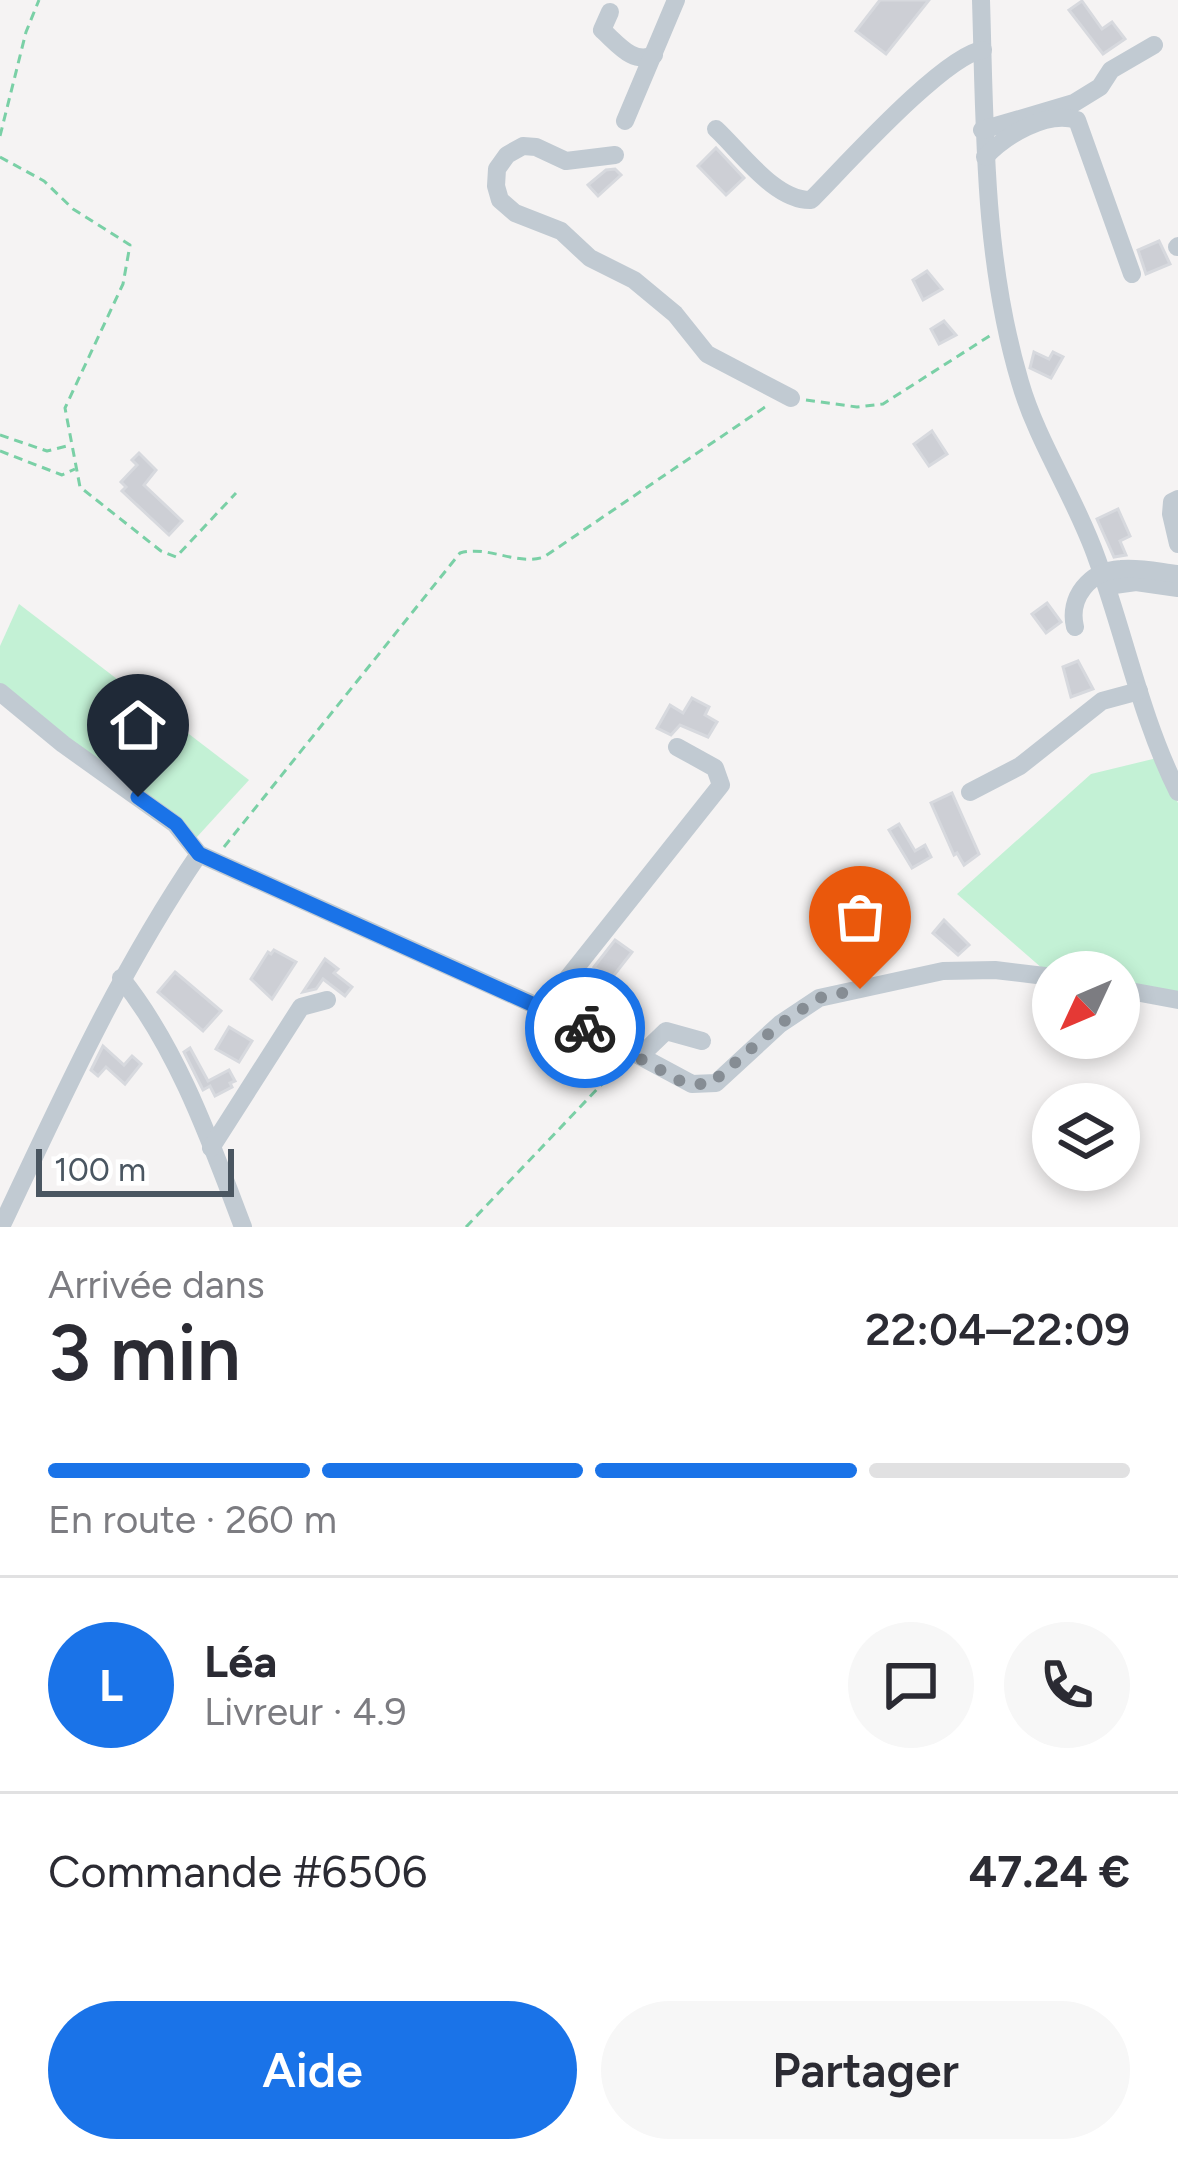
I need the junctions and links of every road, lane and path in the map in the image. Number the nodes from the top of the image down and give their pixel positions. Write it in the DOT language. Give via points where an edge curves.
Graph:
graph roads {
  1 [pos="39,0"];
  2 [pos="676,0"];
  3 [pos="981,0"];
  4 [pos="610,12"];
  5 [pos="1154,46"];
  6 [pos="982,50"];
  7 [pos="654,55"];
  8 [pos="625,121"];
  9 [pos="716,129"];
  10 [pos="982,130"];
  11 [pos="0,136"];
  12 [pos="615,155"];
  13 [pos="0,157"];
  14 [pos="985,157"];
  15 [pos="1132,274"];
  16 [pos="1010,330"];
  17 [pos="791,398"];
  18 [pos="0,435"];
  19 [pos="70,446"];
  20 [pos="0,451"];
  21 [pos="75,469"];
  22 [pos="236,493"];
  23 [pos="1178,499"];
  24 [pos="1178,544"];
  25 [pos="1178,574"];
  26 [pos="1105,580"];
  27 [pos="1178,588"];
  28 [pos="1075,627"];
  29 [pos="1139,691"];
  30 [pos="4,700"];
  31 [pos="677,747"];
  32 [pos="970,792"];
  33 [pos="1178,793"];
  34 [pos="206,857"];
  35 [pos="1032,974"];
  36 [pos="121,978"];
  37 [pos="1140,992"];
  38 [pos="327,1000"];
  39 [pos="1178,1000"];
  40 [pos="543,1010"];
  41 [pos="702,1041"];
  42 [pos="640,1056"];
  43 [pos="211,1148"];
  44 [pos="1,1227"];
  45 [pos="243,1227"];
  46 [pos="466,1227"];
  1 -- 11 [label="path"];
  2 -- 7 [label="street"];
  3 -- 6 [label="street"];
  4 -- 7 [label="street" via="602,30 635,58"];
  5 -- 10 [label="street" via="1074,103"];
  6 -- 9 [label="street" via="941,72 811,200 783,192"];
  6 -- 10 [label="street"];
  7 -- 8 [label="street"];
  10 -- 14 [label="street"];
  12 -- 17 [label="street" via="566,161 523,146 497,170 500,200 634,280 707,354"];
  13 -- 19 [label="path" via="130,245 123,284 65,408"];
  14 -- 15 [label="street" via="1015,132 1066,116 1077,120"];
  14 -- 16 [label="street"];
  16 -- 17 [label="path" via="883,404"];
  16 -- 26 [label="street" via="1030,412"];
  17 -- 34 [label="path" via="544,556 460,553"];
  18 -- 19 [label="path" via="47,451"];
  19 -- 21 [label="path"];
  20 -- 21 [label="path" via="62,475"];
  21 -- 22 [label="path" via="80,487 176,557"];
  23 -- 24 [label="street" via="1171,514"];
  25 -- 26 [label="street" via="1118,568"];
  26 -- 27 [label="street"];
  26 -- 28 [label="street" via="1075,596"];
  26 -- 29 [label="street"];
  29 -- 32 [label="street" via="1102,701 1020,766"];
  29 -- 33 [label="street"];
  30 -- 34 [label="street" via="176,824"];
  31 -- 40 [label="street" via="715,768 721,785"];
  34 -- 36 [label="street"];
  34 -- 40 [label="street"];
  35 -- 42 [label="street" via="943,971 819,998 709,1085 682,1082"];
  36 -- 43 [label="street" via="190,1095"];
  36 -- 44 [label="street"];
  37 -- 39 [label="street"];
  38 -- 43 [label="street" via="301,1006"];
  40 -- 42 [label="street"];
  41 -- 42 [label="street" via="666,1031"];
  42 -- 46 [label="path" via="614,1068"];
  43 -- 45 [label="street"];
}
